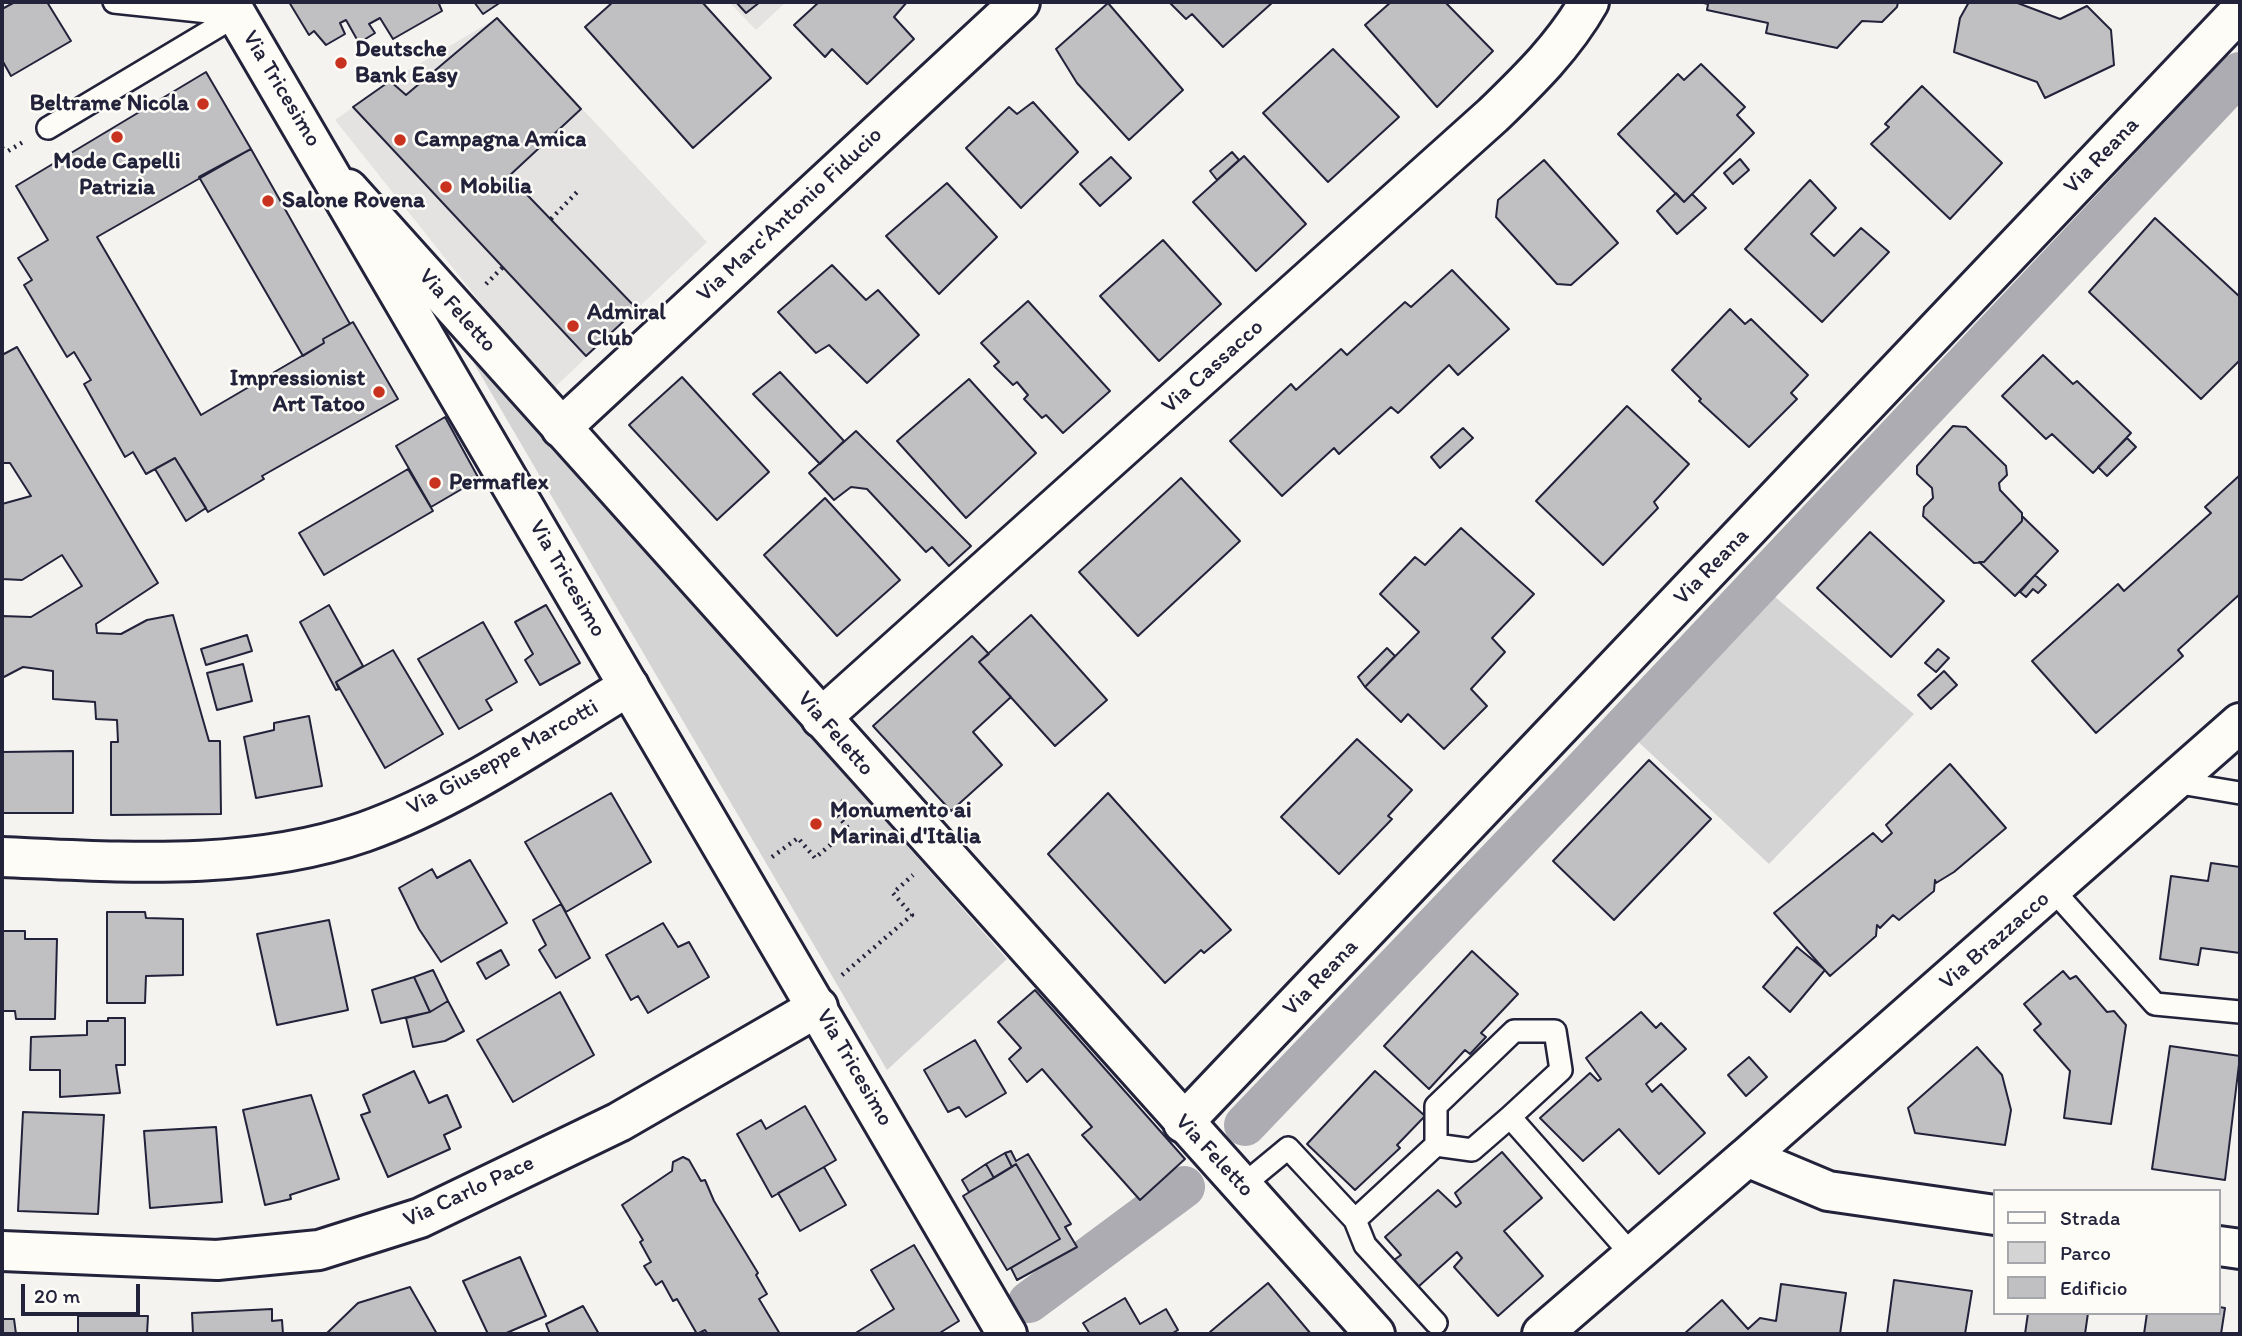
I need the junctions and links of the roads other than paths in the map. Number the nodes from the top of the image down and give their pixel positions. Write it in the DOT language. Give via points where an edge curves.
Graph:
graph roads {
  1 [pos="114,2"];
  2 [pos="1020,2"];
  3 [pos="1589,2"];
  4 [pos="233,8"];
  5 [pos="2240,11"];
  6 [pos="48,128"];
  7 [pos="325,163"];
  8 [pos="561,428"];
  9 [pos="629,686"];
  10 [pos="821,718"];
  11 [pos="2240,723"];
  12 [pos="2174,782"];
  13 [pos="2240,793"];
  14 [pos="2,857"];
  15 [pos="2053,890"];
  16 [pos="827,994"];
  17 [pos="2240,1012"];
  18 [pos="1510,1117"];
  19 [pos="1436,1145"];
  20 [pos="1216,1157"];
  21 [pos="1747,1157"];
  22 [pos="1994,1214"];
  23 [pos="1355,1220"];
  24 [pos="2221,1246"];
  25 [pos="2240,1248"];
  26 [pos="2,1251"];
  27 [pos="1633,1256"];
  28 [pos="1436,1323"];
  29 [pos="1007,1334"];
  30 [pos="1375,1334"];
  31 [pos="1542,1334"];
  1 -- 4 [label="lane"];
  2 -- 8 [label="street, Via Marc'Antonio Fiducio"];
  3 -- 10 [label="street, Via Cassacco" via="1570,36 1493,115"];
  4 -- 6 [label="lane, Via Tricesimo"];
  4 -- 7 [label="street, Via Tricesimo"];
  5 -- 20 [label="street, Via Reana"];
  7 -- 8 [label="street, Via Feletto"];
  7 -- 9 [label="street, Via Tricesimo"];
  8 -- 10 [label="street, Via Feletto"];
  9 -- 14 [label="street, Via Giuseppe Marcotti" via="498,766 365,832 297,849 216,860"];
  9 -- 16 [label="street, Via Tricesimo"];
  10 -- 20 [label="street, Via Feletto"];
  11 -- 12 [label="street, Via Brazzacco"];
  12 -- 13 [label="lane"];
  12 -- 15 [label="street, Via Brazzacco"];
  15 -- 17 [label="lane" via="2155,1004"];
  15 -- 21 [label="street, Via Brazzacco"];
  16 -- 26 [label="street, Via Carlo Pace" via="619,1122 420,1219 319,1250 217,1260"];
  16 -- 29 [label="street, Via Tricesimo"];
  18 -- 19 [label="lane" via="1472,1150"];
  18 -- 19 [label="lane" via="1561,1070 1555,1031 1514,1031 1436,1106"];
  18 -- 27 [label="lane"];
  19 -- 23 [label="lane"];
  20 -- 23 [label="lane" via="1288,1148"];
  20 -- 30 [label="street, Via Feletto"];
  21 -- 22 [label="street" via="1828,1191"];
  21 -- 27 [label="street, Via Brazzacco"];
  23 -- 28 [label="lane" via="1365,1245"];
  24 -- 25 [label="street"];
  27 -- 31 [label="street, Via Brazzacco"];
}
